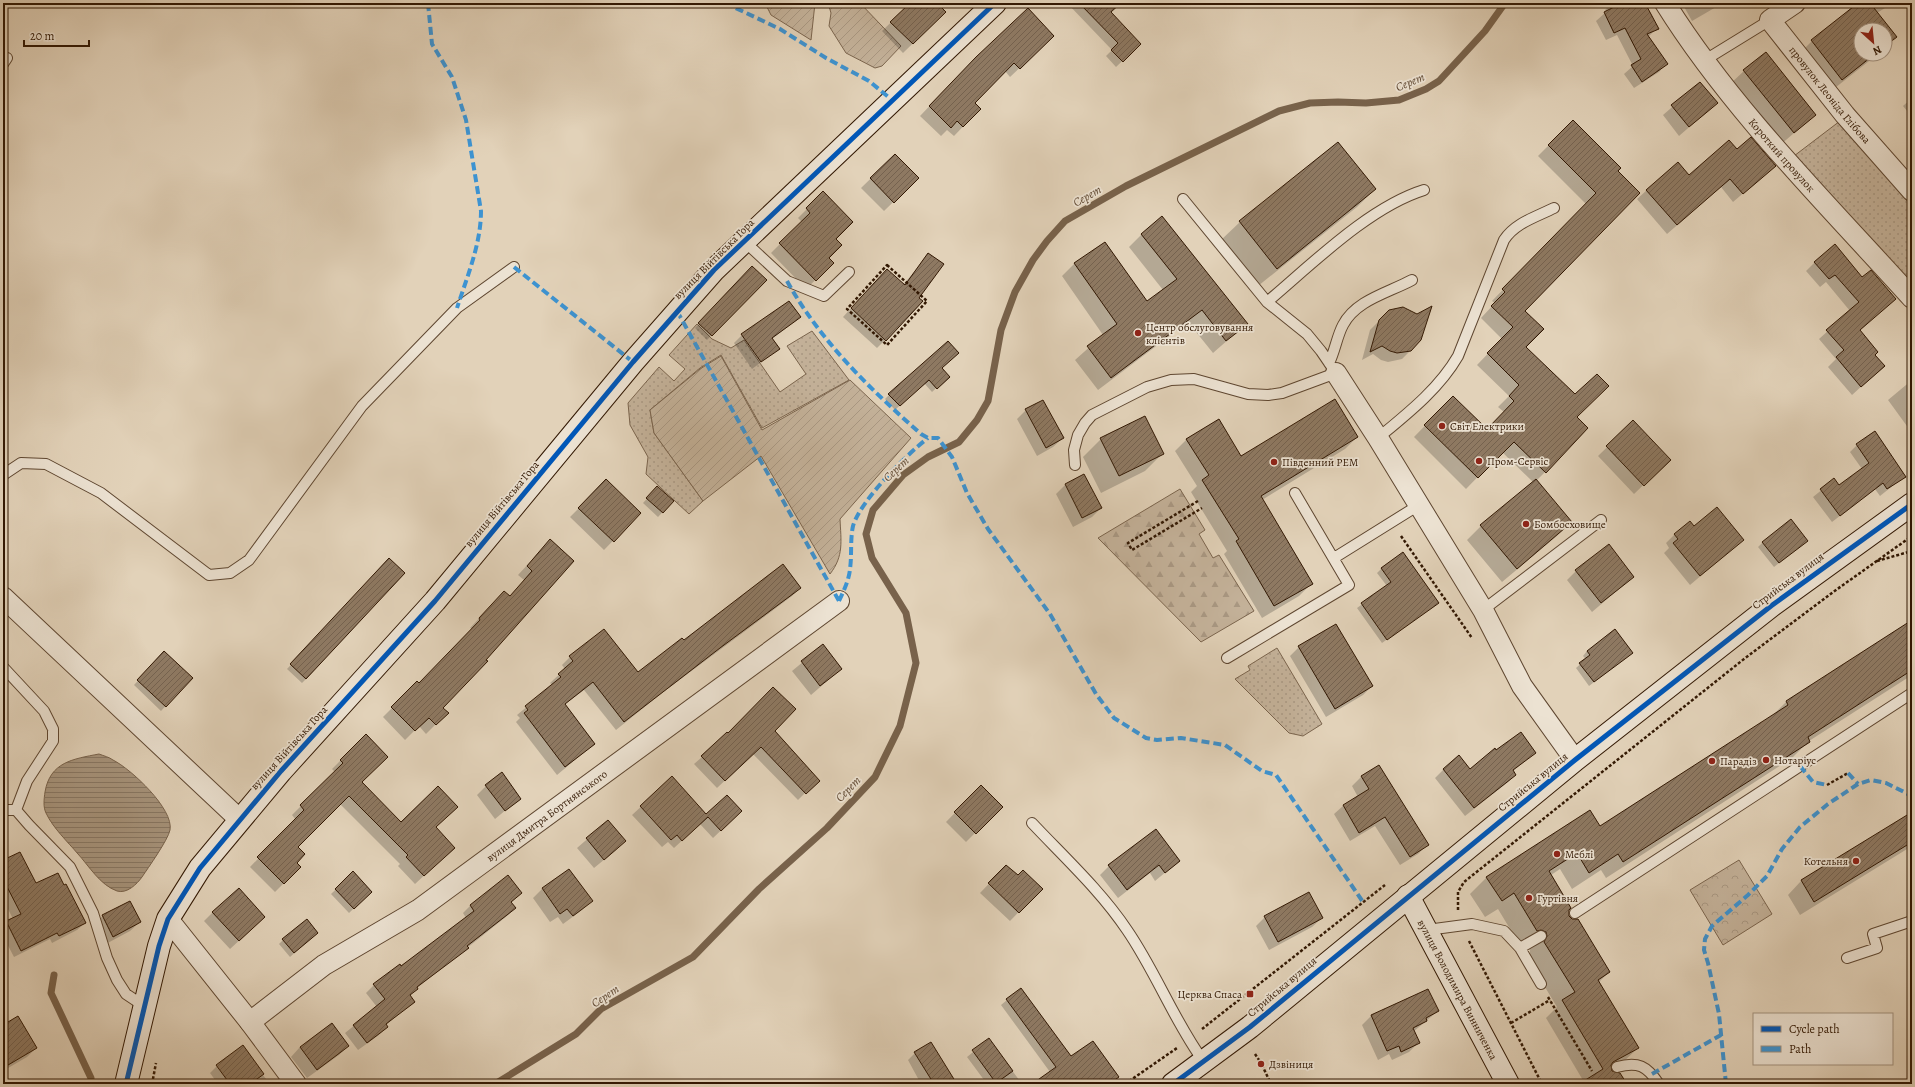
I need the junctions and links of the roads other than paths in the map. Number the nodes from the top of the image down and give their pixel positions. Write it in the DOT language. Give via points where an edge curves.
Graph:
graph roads {
  1 [pos="995,3"];
  2 [pos="1665,3"];
  3 [pos="1795,3"];
  4 [pos="1770,20"];
  5 [pos="1705,60"];
  6 [pos="1424,190"];
  7 [pos="1912,190"];
  8 [pos="1183,199"];
  9 [pos="1554,208"];
  10 [pos="744,241"];
  11 [pos="514,267"];
  12 [pos="849,272"];
  13 [pos="1412,280"];
  14 [pos="1912,298"];
  15 [pos="1267,302"];
  16 [pos="1332,368"];
  17 [pos="1378,438"];
  18 [pos="1075,465"];
  19 [pos="3,475"];
  20 [pos="1295,493"];
  21 [pos="1912,504"];
  22 [pos="1419,505"];
  23 [pos="1601,520"];
  24 [pos="1334,558"];
  25 [pos="3,597"];
  26 [pos="839,601"];
  27 [pos="1483,610"];
  28 [pos="1227,658"];
  29 [pos="3,667"];
  30 [pos="1912,693"];
  31 [pos="1575,760"];
  32 [pos="3,810"];
  33 [pos="16,810"];
  34 [pos="239,819"];
  35 [pos="1032,822"];
  36 [pos="1408,896"];
  37 [pos="1575,913"];
  38 [pos="168,919"];
  39 [pos="1912,921"];
  40 [pos="1427,930"];
  41 [pos="1540,936"];
  42 [pos="1520,948"];
  43 [pos="1847,958"];
  44 [pos="1541,984"];
  45 [pos="144,1006"];
  46 [pos="250,1022"];
  47 [pos="1204,1062"];
  48 [pos="1617,1067"];
  49 [pos="126,1084"];
  50 [pos="296,1084"];
  51 [pos="1173,1084"];
  52 [pos="1508,1084"];
  53 [pos="1659,1084"];
  1 -- 10 [label="street, вулиця Війтівська Гора"];
  2 -- 5 [label="street, Короткий провулок"];
  3 -- 4 [label="street"];
  4 -- 5 [label="lane"];
  4 -- 7 [label="street, провулок Леоніда Глібова" via="1845,116"];
  5 -- 14 [label="street, Короткий провулок" via="1788,161"];
  6 -- 15 [label="lane" via="1406,196 1379,211"];
  8 -- 15 [label="lane"];
  9 -- 17 [label="lane" via="1515,226 1508,233 1458,356 1450,369 1405,415"];
  10 -- 12 [label="lane" via="787,281 824,296"];
  10 -- 34 [label="street, вулиця Війтівська Гора" via="677,311 435,601"];
  11 -- 19 [label="lane" via="457,308 362,406 248,560 230,573 209,575 101,493 46,464 21,463"];
  13 -- 16 [label="lane" via="1366,301 1350,314 1342,326"];
  15 -- 16 [label="lane" via="1306,334"];
  16 -- 17 [label="street"];
  16 -- 18 [label="lane" via="1282,393 1268,395 1248,394 1194,379 1171,380 1147,387 1088,419 1078,435 1074,450"];
  17 -- 22 [label="street"];
  20 -- 24 [label="lane"];
  21 -- 31 [label="street, Стрийська вулиця" via="1770,606"];
  22 -- 24 [label="lane"];
  22 -- 27 [label="street"];
  23 -- 27 [label="lane"];
  24 -- 28 [label="lane" via="1349,585"];
  25 -- 34 [label="street"];
  26 -- 46 [label="street, вулиця Дмитра Бортнянського" via="418,910 324,965"];
  27 -- 31 [label="street" via="1522,686"];
  29 -- 33 [label="lane" via="44,712 53,729 53,741 27,781"];
  30 -- 37 [label="lane"];
  31 -- 36 [label="street, Стрийська вулиця"];
  32 -- 33 [label="lane"];
  33 -- 45 [label="lane" via="70,867 93,913 117,980 126,994"];
  34 -- 38 [label="street, вулиця Війтівська Гора" via="200,868"];
  35 -- 47 [label="lane" via="1102,897 1127,929 1188,1040"];
  36 -- 40 [label="street, вулиця Володимира Винниченка"];
  36 -- 47 [label="street, Стрийська вулиця"];
  38 -- 45 [label="street, вулиця Війтівська Гора"];
  38 -- 46 [label="street"];
  39 -- 43 [label="lane" via="1873,934 1877,948"];
  40 -- 42 [label="lane" via="1472,924 1504,931"];
  40 -- 52 [label="street, вулиця Володимира Винниченка"];
  41 -- 42 [label="lane"];
  42 -- 44 [label="lane"];
  45 -- 49 [label="street, вулиця Війтівська Гора"];
  46 -- 50 [label="street"];
  47 -- 51 [label="street, Стрийська вулиця"];
  48 -- 53 [label="lane" via="1628,1064 1641,1066 1652,1074"];
}
